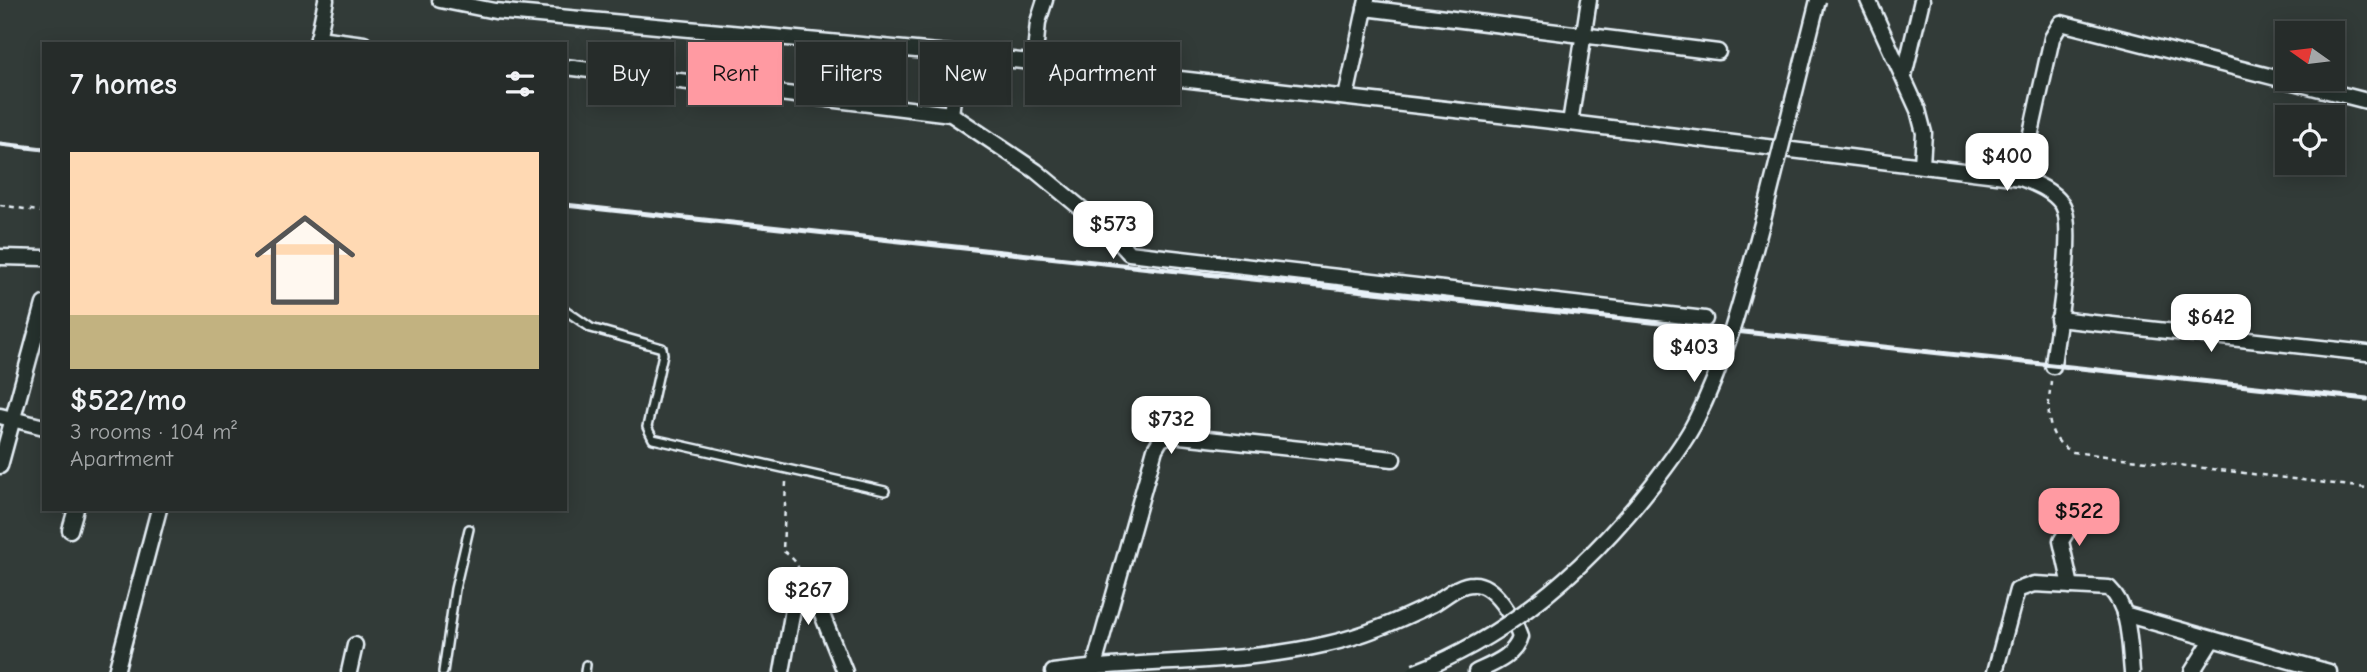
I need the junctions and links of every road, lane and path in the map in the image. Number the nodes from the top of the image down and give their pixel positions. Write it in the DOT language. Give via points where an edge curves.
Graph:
graph roads {
  1 [pos="326,0"];
  2 [pos="440,0"];
  3 [pos="1045,0"];
  4 [pos="1589,0"];
  5 [pos="1818,0"];
  6 [pos="1868,0"];
  7 [pos="1922,0"];
  8 [pos="1366,4"];
  9 [pos="1583,37"];
  10 [pos="317,41"];
  11 [pos="1036,42"];
  12 [pos="920,50"];
  13 [pos="1718,52"];
  14 [pos="567,67"];
  15 [pos="1904,76"];
  16 [pos="1180,79"];
  17 [pos="1346,97"];
  18 [pos="2367,101"];
  19 [pos="952,105"];
  20 [pos="951,114"];
  21 [pos="1570,123"];
  22 [pos="1922,164"];
  23 [pos="2021,178"];
  24 [pos="0,205"];
  25 [pos="42,212"];
  26 [pos="0,257"];
  27 [pos="42,258"];
  28 [pos="42,310"];
  29 [pos="567,311"];
  30 [pos="1705,318"];
  31 [pos="2058,319"];
  32 [pos="2367,353"];
  33 [pos="2053,366"];
  34 [pos="6,417"];
  35 [pos="42,426"];
  36 [pos="1393,460"];
  37 [pos="0,466"];
  38 [pos="787,471"];
  39 [pos="2367,488"];
  40 [pos="885,491"];
  41 [pos="2095,510"];
  42 [pos="75,511"];
  43 [pos="158,511"];
  44 [pos="469,529"];
  45 [pos="70,530"];
  46 [pos="2071,586"];
  47 [pos="799,593"];
  48 [pos="2124,614"];
  49 [pos="2212,640"];
  50 [pos="355,645"];
  51 [pos="1094,666"];
  52 [pos="116,672"];
  53 [pos="349,672"];
  54 [pos="443,672"];
  55 [pos="782,672"];
  56 [pos="845,672"];
  57 [pos="1053,672"];
  58 [pos="1415,672"];
  59 [pos="1476,672"];
  60 [pos="1995,672"];
  61 [pos="2132,672"];
  62 [pos="2192,672"];
  63 [pos="2329,672"];
  1 -- 10 [label="street"];
  2 -- 12 [label="street" via="495,11"];
  3 -- 11 [label="street"];
  4 -- 9 [label="street"];
  5 -- 58 [label="street, bridge" via="1742,300 1713,386 1694,426 1633,510 1580,567 1522,616 1446,660"];
  6 -- 15 [label="street"];
  7 -- 15 [label="street"];
  8 -- 9 [label="street"];
  8 -- 17 [label="street"];
  9 -- 13 [label="street"];
  9 -- 21 [label="street"];
  14 -- 20 [label="street"];
  15 -- 22 [label="street" via="1922,123"];
  16 -- 17 [label="street"];
  17 -- 21 [label="street"];
  18 -- 23 [label="street" via="2061,23 2052,38"];
  19 -- 20 [label="street"];
  20 -- 30 [label="street" via="1036,172 1129,253"];
  21 -- 22 [label="street"];
  22 -- 23 [label="street"];
  23 -- 31 [label="street" via="2050,192 2066,214"];
  24 -- 25 [label="path"];
  26 -- 27 [label="street"];
  28 -- 34 [label="street"];
  29 -- 38 [label="lane" via="591,328 662,348 647,427 653,439"];
  31 -- 32 [label="street"];
  31 -- 33 [label="street"];
  33 -- 39 [label="path" via="2050,426 2056,440 2073,452"];
  34 -- 35 [label="street"];
  34 -- 37 [label="street"];
  36 -- 51 [label="street" via="1171,435 1161,439"];
  38 -- 40 [label="lane"];
  38 -- 47 [label="path" via="783,551 800,569"];
  41 -- 46 [label="street" via="2073,523 2061,541"];
  42 -- 45 [label="street"];
  43 -- 52 [label="street"];
  44 -- 54 [label="lane"];
  46 -- 48 [label="street" via="2109,588"];
  46 -- 60 [label="street" via="2027,585 2017,590"];
  47 -- 55 [label="street"];
  47 -- 56 [label="street" via="815,597"];
  48 -- 49 [label="street"];
  48 -- 61 [label="street"];
  49 -- 62 [label="street"];
  49 -- 63 [label="street"];
  50 -- 53 [label="street"];
  51 -- 57 [label="street"];
  51 -- 59 [label="street" via="1277,655 1329,644 1384,627 1475,583 1496,596 1520,636 1514,649"];
}
